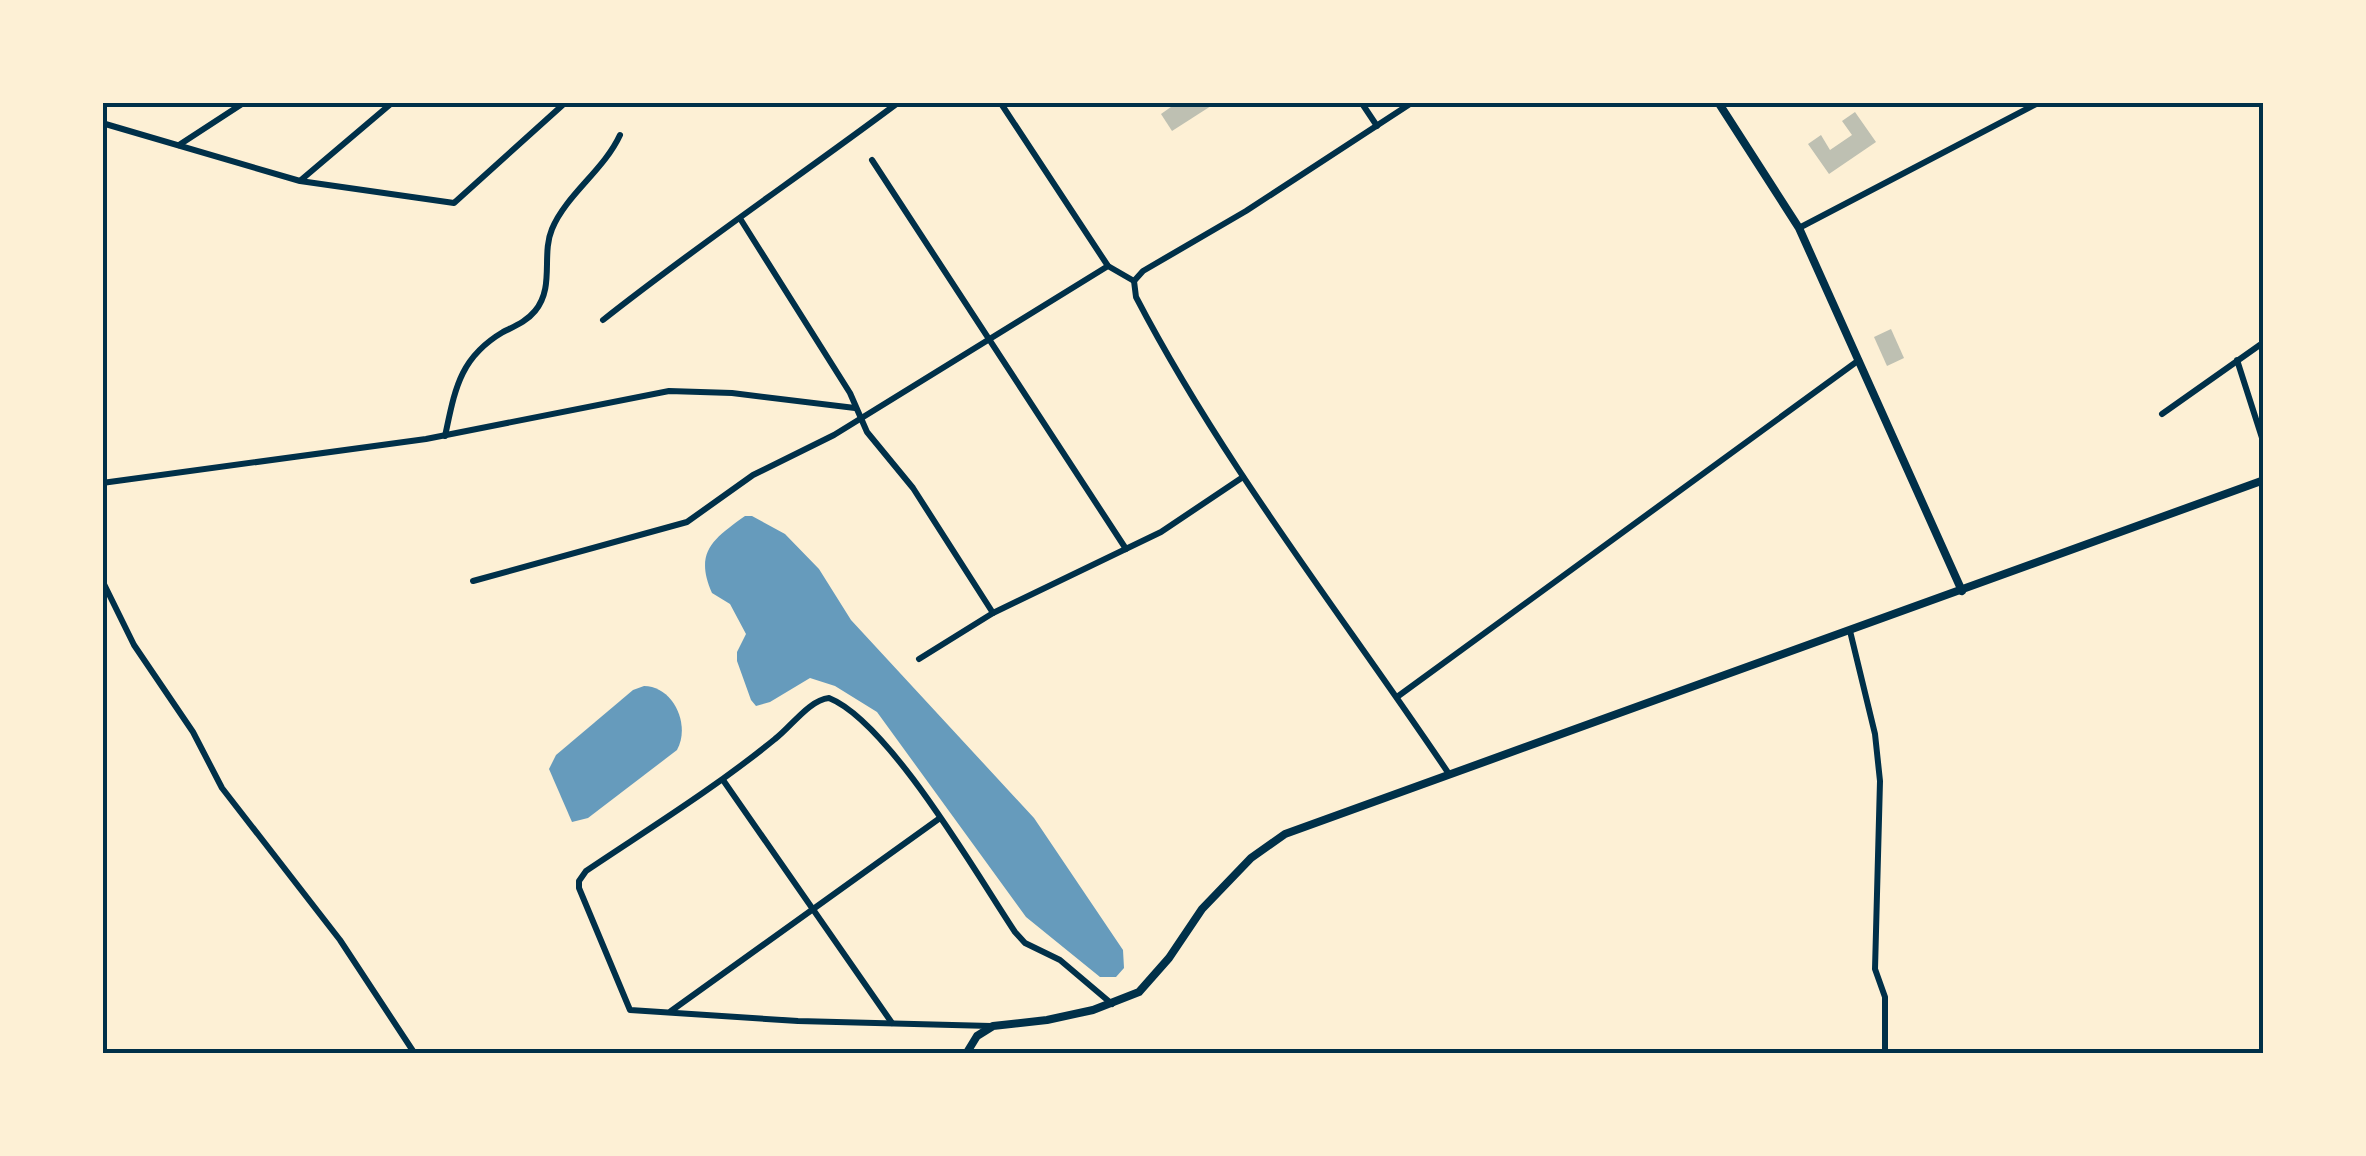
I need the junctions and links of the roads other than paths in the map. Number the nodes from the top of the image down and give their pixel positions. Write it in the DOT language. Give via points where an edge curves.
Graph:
graph roads {
  1 [pos="245,102"];
  2 [pos="394,102"];
  3 [pos="566,102"];
  4 [pos="899,102"];
  5 [pos="1000,102"];
  6 [pos="1361,102"];
  7 [pos="1414,102"];
  8 [pos="1718,102"];
  9 [pos="2040,102"];
  10 [pos="102,123"];
  11 [pos="1377,126"];
  12 [pos="620,134"];
  13 [pos="178,146"];
  14 [pos="872,160"];
  15 [pos="300,181"];
  16 [pos="741,220"];
  17 [pos="1799,228"];
  18 [pos="1108,266"];
  19 [pos="1134,281"];
  20 [pos="603,320"];
  21 [pos="989,342"];
  22 [pos="2264,342"];
  23 [pos="1860,359"];
  24 [pos="2237,360"];
  25 [pos="856,408"];
  26 [pos="2162,414"];
  27 [pos="860,418"];
  28 [pos="445,436"];
  29 [pos="2264,444"];
  30 [pos="1243,477"];
  31 [pos="2264,480"];
  32 [pos="102,483"];
  33 [pos="1126,550"];
  34 [pos="102,580"];
  35 [pos="473,581"];
  36 [pos="1962,591"];
  37 [pos="994,614"];
  38 [pos="1850,631"];
  39 [pos="919,660"];
  40 [pos="1397,697"];
  41 [pos="1449,774"];
  42 [pos="723,780"];
  43 [pos="940,818"];
  44 [pos="814,912"];
  45 [pos="1112,1004"];
  46 [pos="670,1012"];
  47 [pos="893,1024"];
  48 [pos="993,1026"];
  49 [pos="415,1054"];
  50 [pos="966,1054"];
  51 [pos="1885,1054"];
  1 -- 13 [label="street"];
  2 -- 15 [label="street"];
  3 -- 15 [label="street" via="454,203"];
  4 -- 16 [label="street"];
  5 -- 18 [label="street"];
  6 -- 11 [label="street"];
  7 -- 11 [label="street"];
  8 -- 17 [label="street"];
  9 -- 17 [label="street"];
  10 -- 13 [label="street"];
  11 -- 19 [label="street"];
  12 -- 28 [label="street" via="554,223 538,309 463,368"];
  13 -- 15 [label="street"];
  14 -- 21 [label="street"];
  16 -- 20 [label="street"];
  16 -- 25 [label="street"];
  17 -- 23 [label="street"];
  18 -- 19 [label="street"];
  18 -- 21 [label="street"];
  19 -- 30 [label="street" via="1191,396"];
  21 -- 27 [label="street"];
  21 -- 33 [label="street"];
  22 -- 24 [label="street"];
  23 -- 36 [label="street"];
  23 -- 40 [label="street"];
  24 -- 26 [label="street"];
  24 -- 29 [label="street"];
  25 -- 27 [label="street"];
  25 -- 28 [label="street" via="668,391"];
  27 -- 35 [label="street" via="754,475 687,522"];
  27 -- 37 [label="street"];
  28 -- 32 [label="street"];
  30 -- 33 [label="street"];
  30 -- 40 [label="street"];
  31 -- 36 [label="street"];
  33 -- 37 [label="street"];
  34 -- 49 [label="street" via="222,788 340,940"];
  36 -- 38 [label="street"];
  37 -- 39 [label="street"];
  38 -- 41 [label="street"];
  38 -- 51 [label="street" via="1880,781 1876,968"];
  40 -- 41 [label="street"];
  41 -- 45 [label="street" via="1285,834 1202,909 1139,992"];
  42 -- 43 [label="street" via="824,698 873,730"];
  42 -- 44 [label="street"];
  42 -- 46 [label="street" via="579,881 630,1010"];
  43 -- 44 [label="street"];
  43 -- 45 [label="street" via="1014,932"];
  44 -- 46 [label="street"];
  44 -- 47 [label="street"];
  45 -- 48 [label="street"];
  46 -- 47 [label="street"];
  47 -- 48 [label="street"];
  48 -- 50 [label="street"];
}
